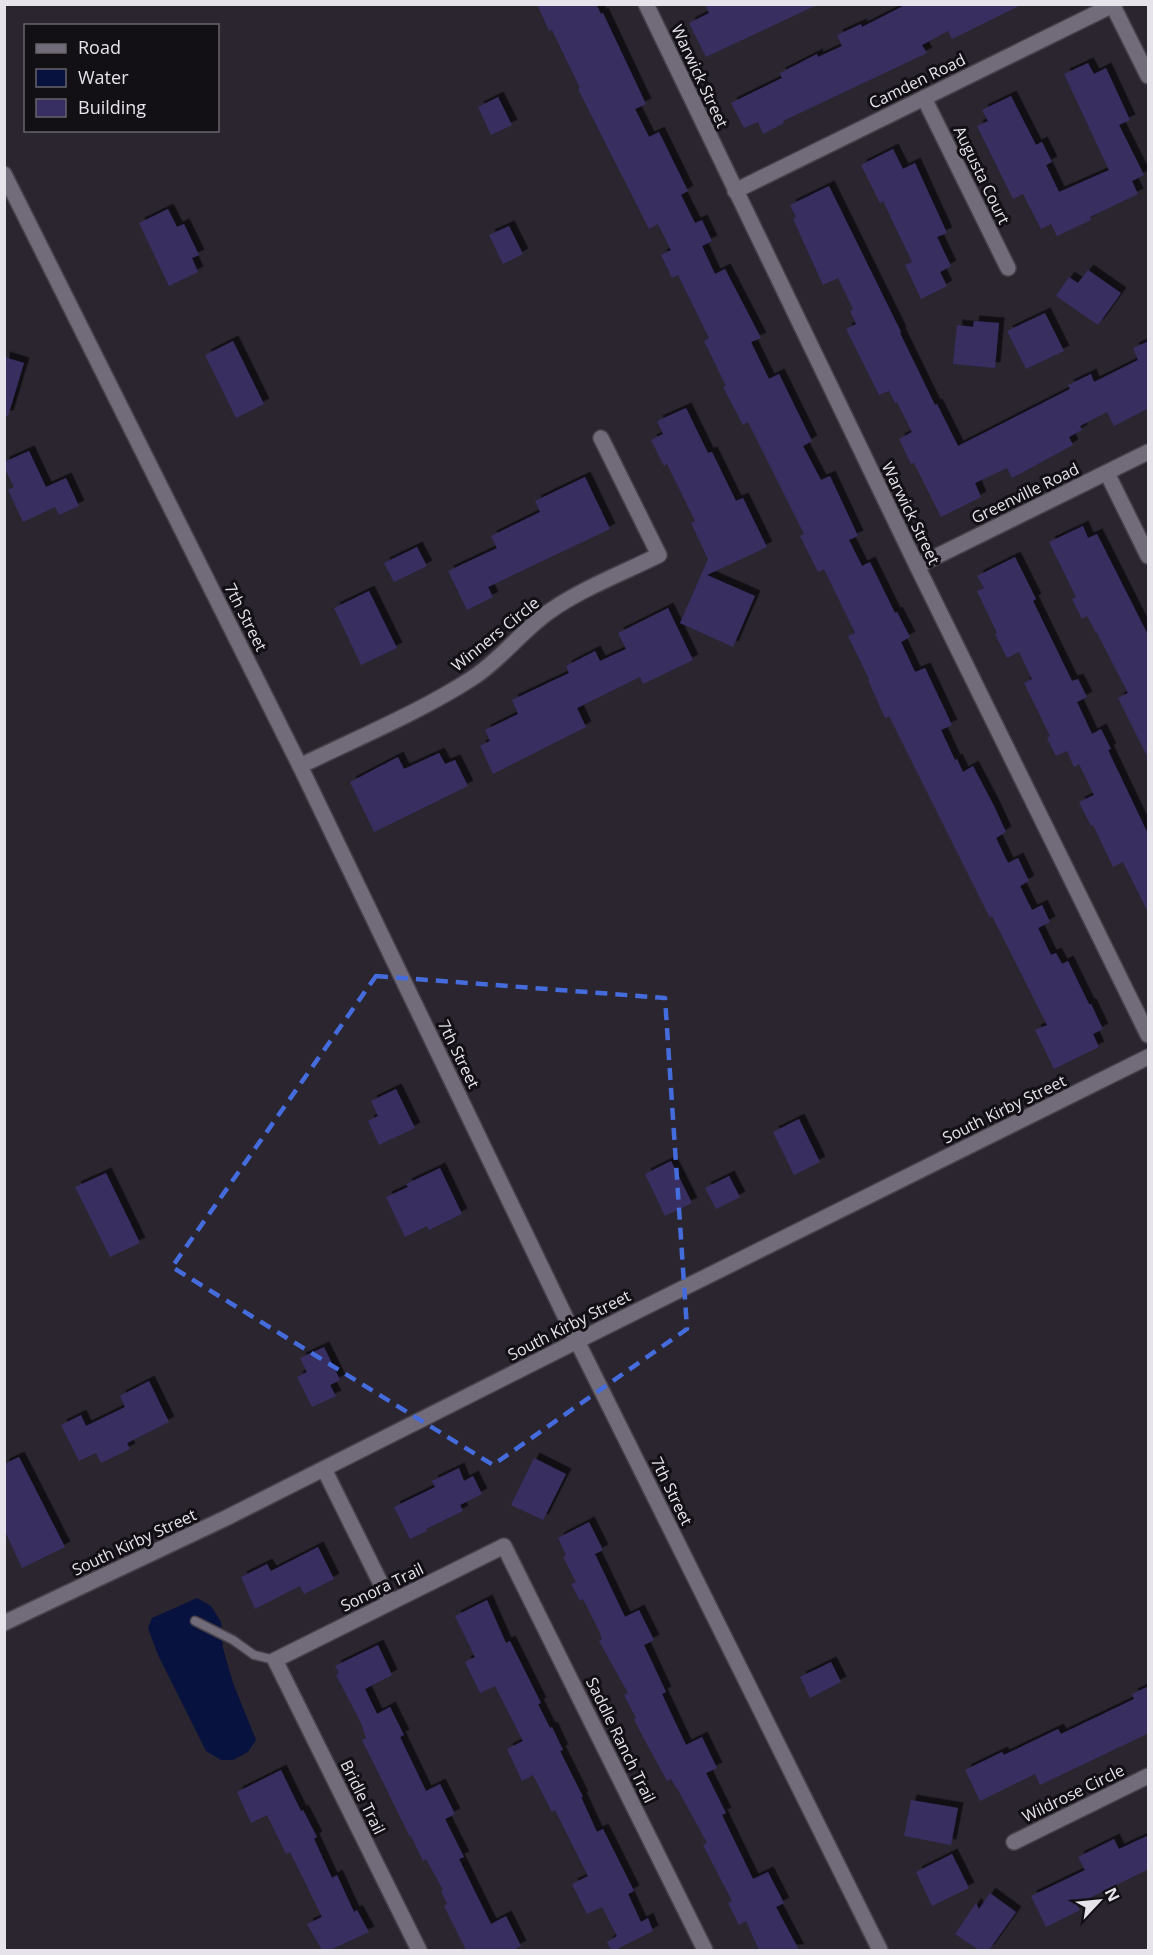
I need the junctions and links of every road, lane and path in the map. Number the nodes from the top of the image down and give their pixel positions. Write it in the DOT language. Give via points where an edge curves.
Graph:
graph roads {
  1 [pos="646,4"];
  2 [pos="1114,5"];
  3 [pos="1149,76"];
  4 [pos="924,98"];
  5 [pos="4,174"];
  6 [pos="735,191"];
  7 [pos="1008,268"];
  8 [pos="601,438"];
  9 [pos="1149,452"];
  10 [pos="1107,473"];
  11 [pos="1149,556"];
  12 [pos="917,566"];
  13 [pos="300,766"];
  14 [pos="1149,1035"];
  15 [pos="1149,1057"];
  16 [pos="577,1341"];
  17 [pos="324,1469"];
  18 [pos="504,1546"];
  19 [pos="390,1602"];
  20 [pos="195,1621"];
  21 [pos="4,1623"];
  22 [pos="275,1660"];
  23 [pos="1149,1776"];
  24 [pos="1014,1842"];
  25 [pos="419,1950"];
  26 [pos="705,1950"];
  27 [pos="880,1950"];
  1 -- 6 [label="street, Warwick Street"];
  2 -- 3 [label="street"];
  2 -- 4 [label="street, Camden Road"];
  4 -- 6 [label="street, Camden Road"];
  4 -- 7 [label="street, Augusta Court"];
  5 -- 13 [label="street, 7th Street"];
  6 -- 12 [label="street, Warwick Street"];
  8 -- 13 [label="street, Winners Circle" via="659,555 551,611 495,661 450,692"];
  9 -- 10 [label="street, Greenville Road"];
  10 -- 11 [label="street"];
  10 -- 12 [label="street, Greenville Road"];
  12 -- 14 [label="street, Warwick Street"];
  13 -- 16 [label="street, 7th Street"];
  15 -- 16 [label="street, South Kirby Street"];
  16 -- 17 [label="street, South Kirby Street"];
  16 -- 27 [label="street, 7th Street"];
  17 -- 19 [label="street"];
  17 -- 21 [label="street, South Kirby Street"];
  18 -- 19 [label="street, Sonora Trail"];
  18 -- 26 [label="street, Saddle Ranch Trail"];
  19 -- 22 [label="street, Sonora Trail"];
  20 -- 22 [label="lane" via="254,1655"];
  22 -- 25 [label="street, Bridle Trail"];
  23 -- 24 [label="street, Wildrose Circle"];
}
